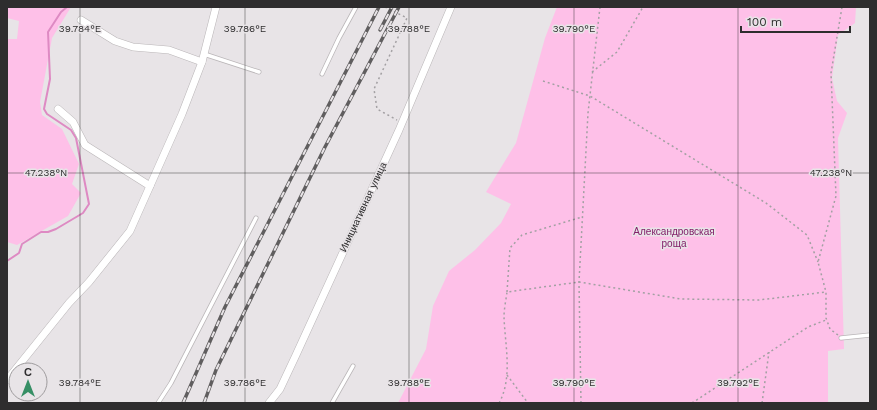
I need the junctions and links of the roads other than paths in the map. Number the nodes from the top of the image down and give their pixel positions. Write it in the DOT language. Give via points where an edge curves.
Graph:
graph roads {
  1 [pos="216,7"];
  2 [pos="356,7"];
  3 [pos="451,7"];
  4 [pos="81,20"];
  5 [pos="204,54"];
  6 [pos="202,62"];
  7 [pos="259,72"];
  8 [pos="322,74"];
  9 [pos="58,109"];
  10 [pos="150,186"];
  11 [pos="256,218"];
  12 [pos="870,335"];
  13 [pos="841,338"];
  14 [pos="353,366"];
  15 [pos="7,380"];
  16 [pos="158,403"];
  17 [pos="269,403"];
  18 [pos="332,403"];
  1 -- 5 [label="street"];
  2 -- 8 [label="lane"];
  3 -- 17 [label="street, Инициативная улица" via="296,355 280,389"];
  4 -- 6 [label="street" via="115,41 133,47 170,50"];
  5 -- 6 [label="street"];
  5 -- 7 [label="lane"];
  6 -- 10 [label="street"];
  9 -- 10 [label="street" via="73,122 85,145"];
  10 -- 15 [label="street" via="130,231"];
  11 -- 16 [label="lane" via="172,383"];
  12 -- 13 [label="lane"];
  14 -- 18 [label="lane"];
}
